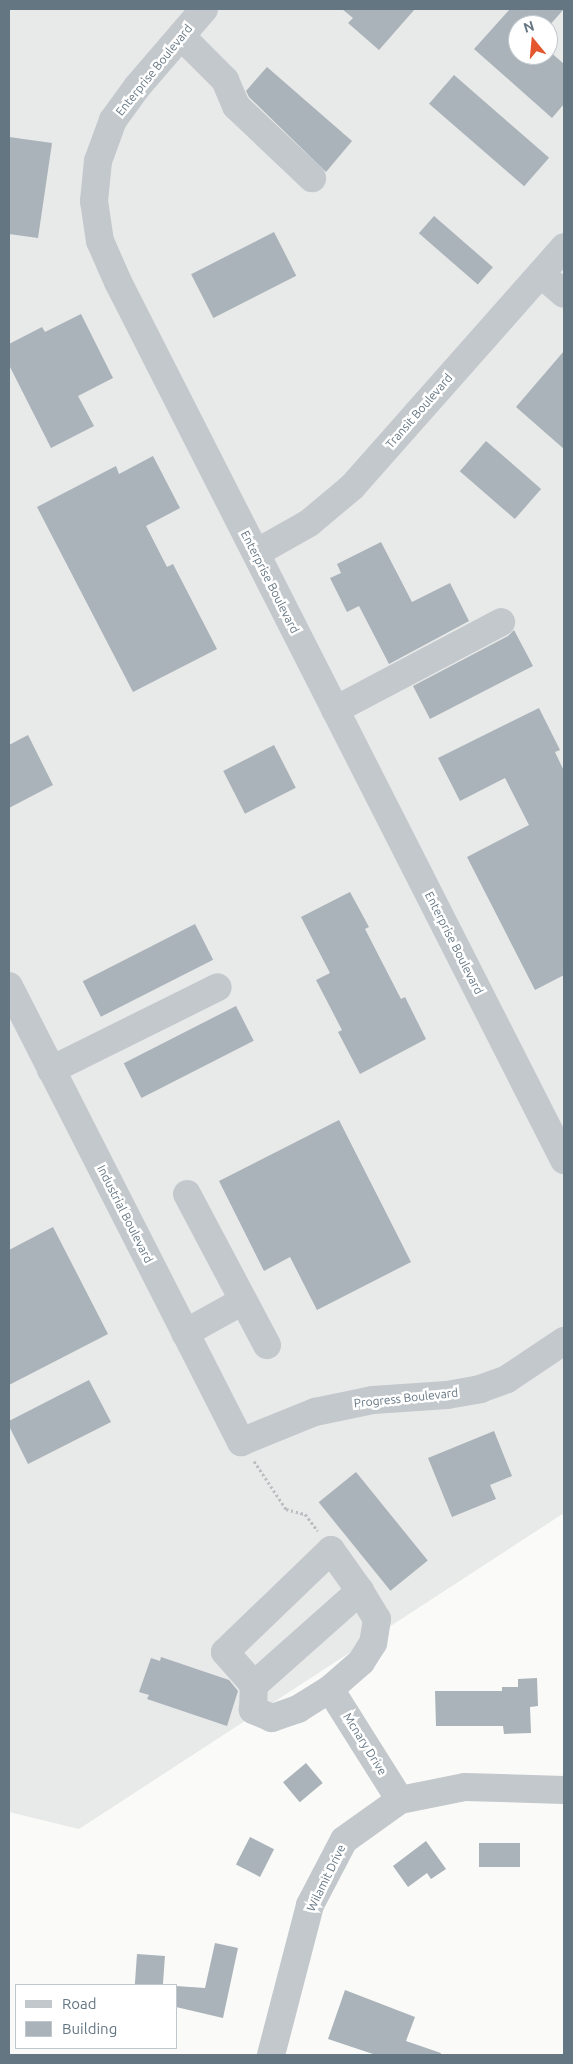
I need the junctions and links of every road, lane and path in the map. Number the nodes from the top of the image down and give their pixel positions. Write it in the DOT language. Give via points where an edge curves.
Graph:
graph roads {
  1 [pos="204,9"];
  2 [pos="181,36"];
  3 [pos="312,178"];
  4 [pos="564,247"];
  5 [pos="541,274"];
  6 [pos="564,294"];
  7 [pos="256,553"];
  8 [pos="501,622"];
  9 [pos="335,710"];
  10 [pos="9,986"];
  11 [pos="218,987"];
  12 [pos="51,1070"];
  13 [pos="564,1160"];
  14 [pos="187,1194"];
  15 [pos="243,1301"];
  16 [pos="185,1333"];
  17 [pos="564,1341"];
  18 [pos="267,1344"];
  19 [pos="241,1442"];
  20 [pos="331,1550"];
  21 [pos="360,1591"];
  22 [pos="254,1685"];
  23 [pos="330,1689"];
  24 [pos="564,1790"];
  25 [pos="400,1800"];
  26 [pos="271,2055"];
  1 -- 2 [label="street, Enterprise Boulevard"];
  2 -- 3 [label="street" via="225,80 236,106"];
  2 -- 7 [label="street, Enterprise Boulevard" via="137,86 114,120 98,161 94,201 100,241 123,291"];
  4 -- 5 [label="street, Transit Boulevard"];
  5 -- 6 [label="street"];
  5 -- 7 [label="street, Transit Boulevard" via="352,487 310,523"];
  7 -- 9 [label="street, Enterprise Boulevard"];
  8 -- 9 [label="street"];
  9 -- 13 [label="street, Enterprise Boulevard"];
  10 -- 12 [label="street, Industrial Boulevard"];
  11 -- 12 [label="street"];
  12 -- 16 [label="street, Industrial Boulevard"];
  14 -- 15 [label="street"];
  15 -- 16 [label="street"];
  15 -- 18 [label="street"];
  16 -- 19 [label="street, Industrial Boulevard"];
  17 -- 19 [label="street, Progress Boulevard" via="507,1379 480,1389 373,1400 315,1412"];
  19 -- 20 [label="path" via="286,1510 305,1514"];
  20 -- 21 [label="street"];
  20 -- 22 [label="street" via="225,1652"];
  21 -- 22 [label="street"];
  21 -- 23 [label="street" via="377,1620 373,1643 361,1662"];
  22 -- 23 [label="street" via="253,1710 272,1718 298,1709"];
  23 -- 25 [label="street, Mcnary Drive"];
  24 -- 25 [label="street, Wilamit Drive" via="465,1788"];
  25 -- 26 [label="street, Wilamit Drive" via="344,1840 310,1905"];
}
